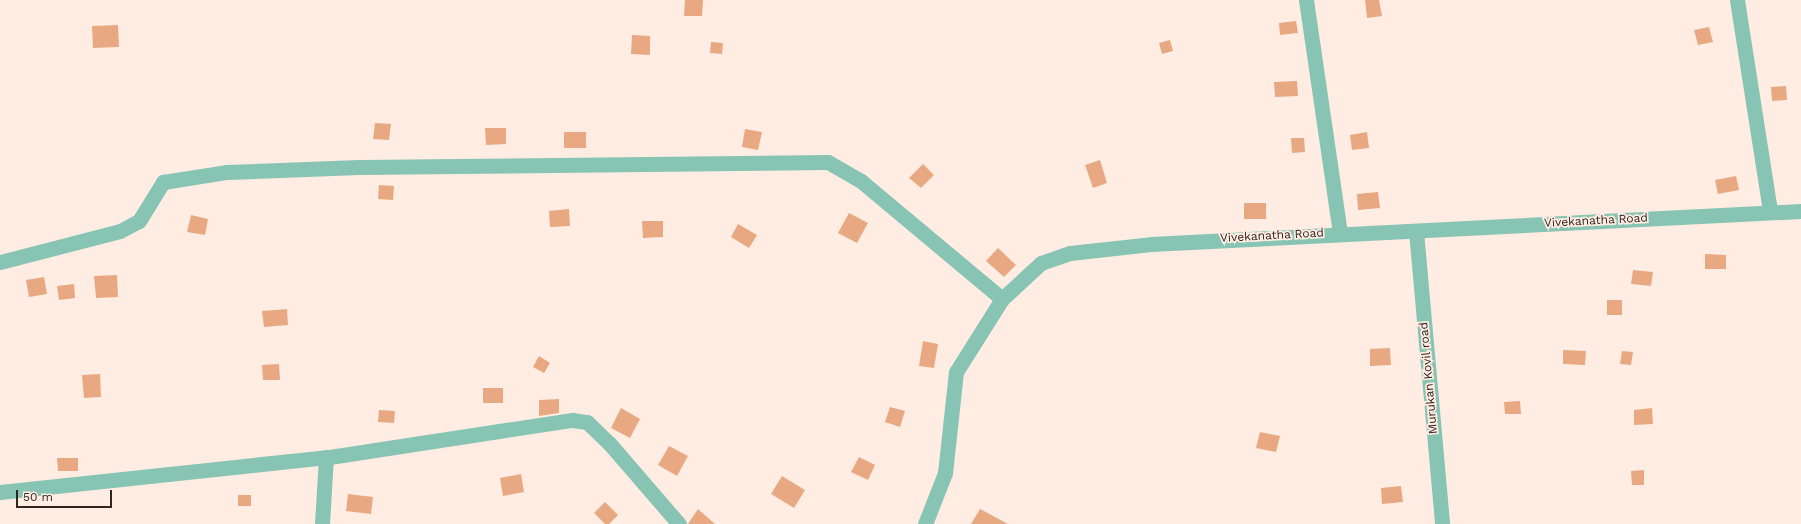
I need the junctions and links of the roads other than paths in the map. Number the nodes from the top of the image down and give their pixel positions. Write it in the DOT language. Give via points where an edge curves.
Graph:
graph roads {
  1 [pos="1306,0"];
  2 [pos="1737,0"];
  3 [pos="1770,211"];
  4 [pos="1801,211"];
  5 [pos="1416,231"];
  6 [pos="1340,232"];
  7 [pos="0,262"];
  8 [pos="1002,300"];
  9 [pos="326,457"];
  10 [pos="0,492"];
  11 [pos="322,524"];
  12 [pos="679,524"];
  13 [pos="925,524"];
  14 [pos="1442,524"];
  1 -- 6 [label="street"];
  2 -- 3 [label="street"];
  3 -- 4 [label="street, Vivekanatha Road"];
  3 -- 5 [label="street, Vivekanatha Road"];
  5 -- 6 [label="street, Vivekanatha Road"];
  5 -- 14 [label="street, Murukan Kovil road"];
  6 -- 8 [label="street, Vivekanatha Road" via="1151,244 1070,253 1041,263"];
  7 -- 8 [label="street" via="120,231 139,220 163,182 227,172 359,167 828,162 861,181"];
  8 -- 13 [label="street, Vivekanatha Road" via="956,372 945,473"];
  9 -- 10 [label="street"];
  9 -- 11 [label="street"];
  9 -- 12 [label="street" via="572,420 587,422 609,443"];
}
